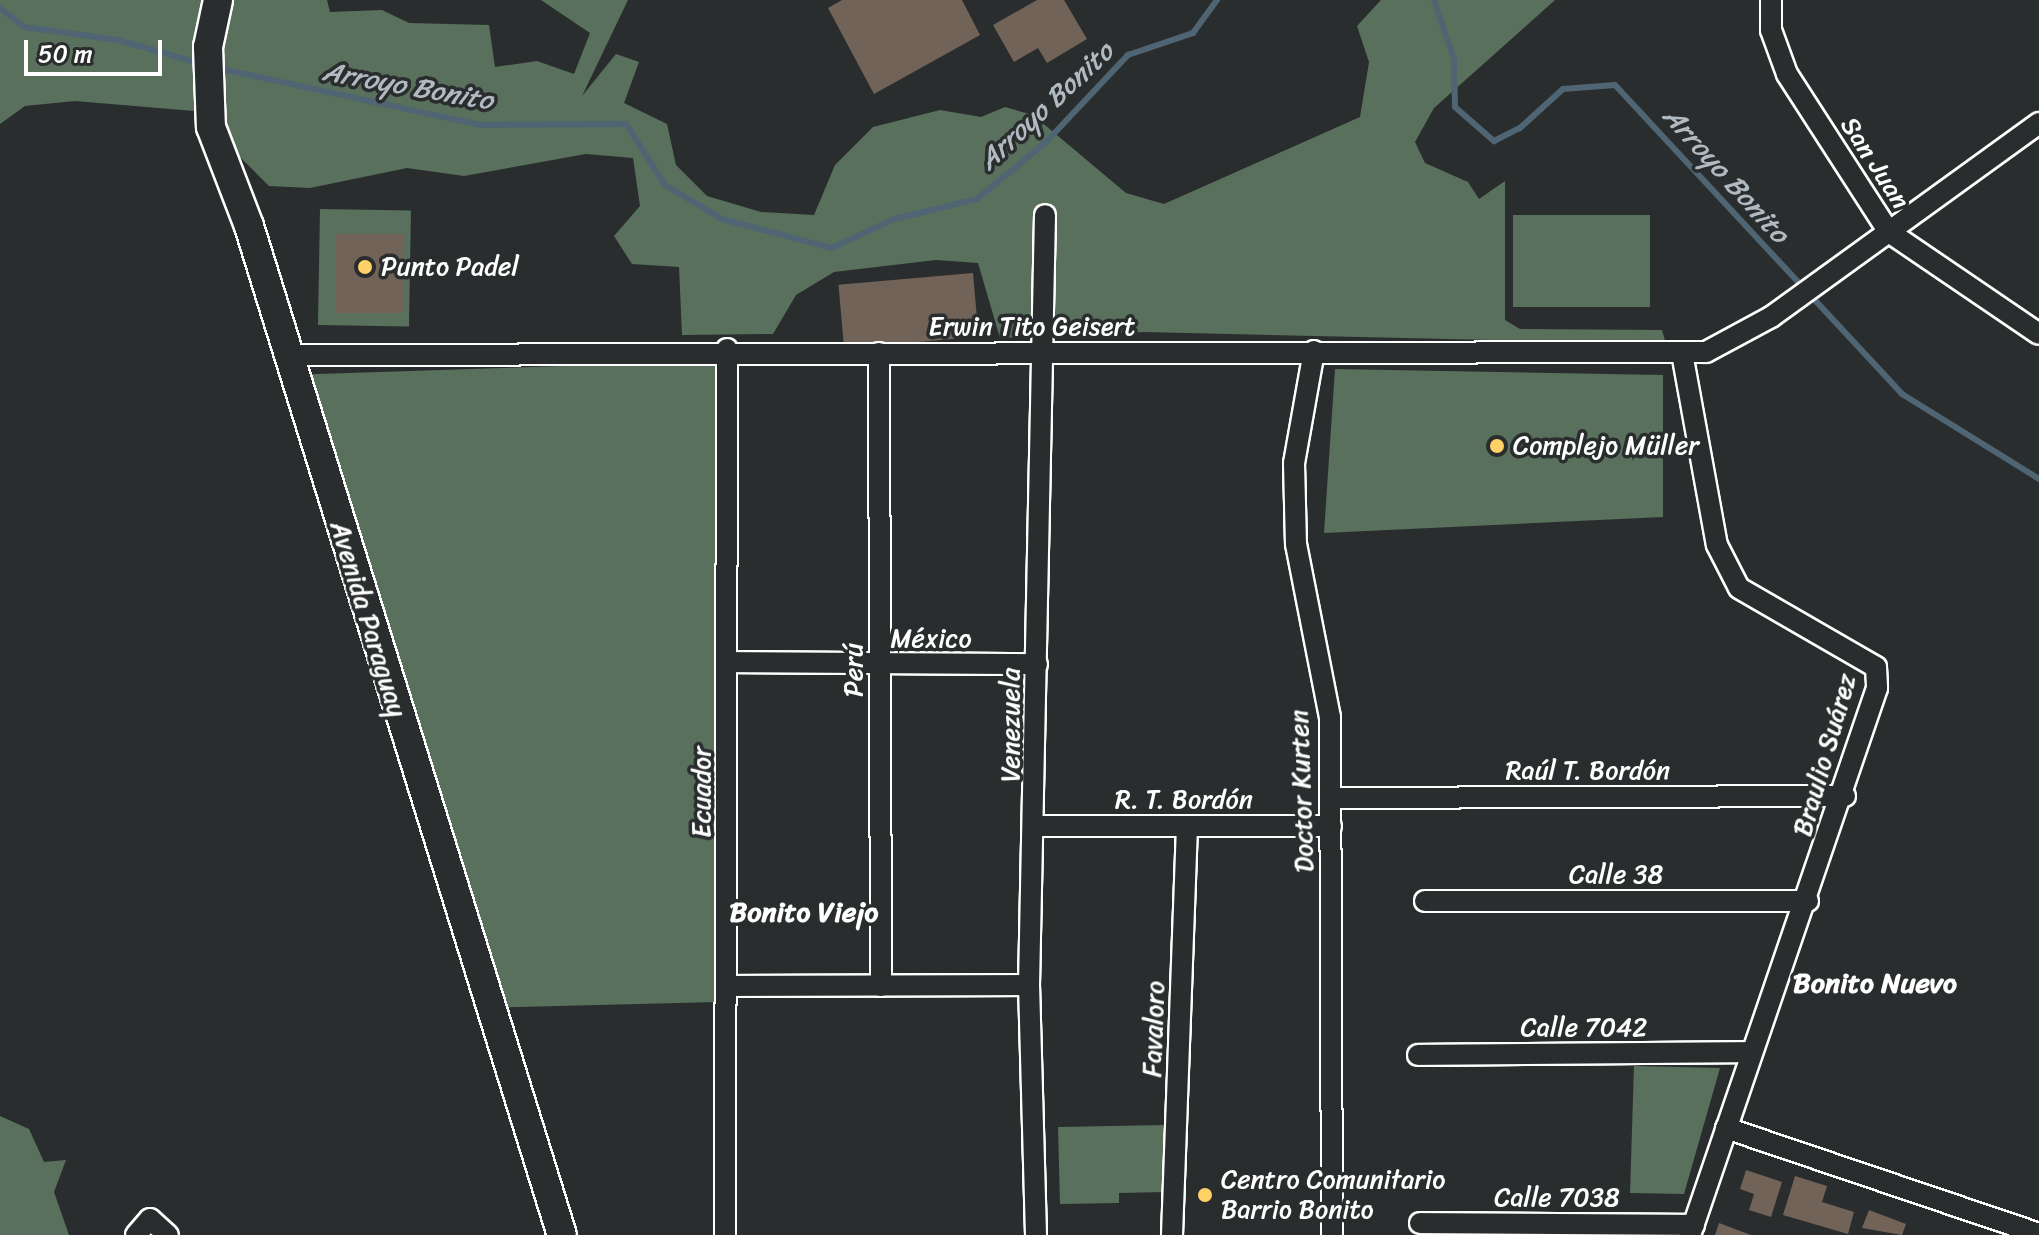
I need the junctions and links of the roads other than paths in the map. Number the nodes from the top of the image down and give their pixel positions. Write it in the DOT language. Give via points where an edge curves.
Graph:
graph roads {
  1 [pos="218,0"];
  2 [pos="1771,0"];
  3 [pos="2039,123"];
  4 [pos="1045,215"];
  5 [pos="1889,232"];
  6 [pos="2039,334"];
  7 [pos="727,349"];
  8 [pos="1314,351"];
  9 [pos="879,353"];
  10 [pos="1682,353"];
  11 [pos="1044,354"];
  12 [pos="285,355"];
  13 [pos="728,662"];
  14 [pos="1037,664"];
  15 [pos="880,665"];
  16 [pos="1845,796"];
  17 [pos="1331,798"];
  18 [pos="1037,826"];
  19 [pos="1187,826"];
  20 [pos="1331,826"];
  21 [pos="1425,901"];
  22 [pos="1808,901"];
  23 [pos="1029,985"];
  24 [pos="728,986"];
  25 [pos="881,986"];
  26 [pos="1751,1052"];
  27 [pos="1418,1055"];
  28 [pos="1726,1128"];
  29 [pos="1420,1223"];
  30 [pos="1692,1230"];
  31 [pos="2039,1234"];
  32 [pos="136,1235"];
  33 [pos="168,1235"];
  34 [pos="562,1235"];
  35 [pos="725,1235"];
  36 [pos="1036,1235"];
  37 [pos="1172,1235"];
  38 [pos="1332,1235"];
  1 -- 12 [label="main road, Avenida Paraguay" via="208,47 211,127"];
  2 -- 5 [label="street, San Juan" via="1771,30 1787,74"];
  3 -- 5 [label="street, Erwin Tito Geisert"];
  4 -- 11 [label="street, Venezuela"];
  5 -- 6 [label="street, San Juan"];
  5 -- 10 [label="street, Erwin Tito Geisert" via="1771,317 1706,352"];
  7 -- 9 [label="street, Erwin Tito Geisert"];
  7 -- 12 [label="street, Erwin Tito Geisert"];
  7 -- 13 [label="street, Ecuador"];
  8 -- 10 [label="street, Erwin Tito Geisert"];
  8 -- 11 [label="street, Erwin Tito Geisert"];
  8 -- 17 [label="street, Doctor Kurten" via="1294,463 1296,544 1330,717"];
  9 -- 11 [label="street, Erwin Tito Geisert"];
  9 -- 15 [label="street, Perú"];
  10 -- 16 [label="street, Braulio Suárez" via="1717,545 1739,588 1876,667"];
  11 -- 14 [label="street, Venezuela"];
  12 -- 34 [label="main road, Avenida Paraguay"];
  13 -- 15 [label="street, México"];
  13 -- 24 [label="street, Ecuador"];
  14 -- 15 [label="street, México"];
  14 -- 18 [label="street, Venezuela"];
  15 -- 25 [label="street, Perú"];
  16 -- 17 [label="street, Raúl T. Bordón"];
  16 -- 22 [label="street, Braulio Suárez"];
  17 -- 20 [label="street, Doctor Kurten"];
  18 -- 19 [label="street, R. T. Bordón"];
  18 -- 23 [label="street, Venezuela"];
  19 -- 20 [label="street, R. T. Bordón"];
  19 -- 37 [label="street, Favaloro"];
  20 -- 38 [label="street, Doctor Kurten"];
  21 -- 22 [label="street, Calle 38"];
  22 -- 26 [label="street, Braulio Suárez"];
  23 -- 25 [label="street"];
  23 -- 36 [label="street, Venezuela"];
  24 -- 25 [label="street"];
  24 -- 35 [label="street, Ecuador"];
  26 -- 27 [label="street, Calle 7042"];
  26 -- 28 [label="street, Braulio Suárez"];
  28 -- 30 [label="street, Braulio Suárez"];
  28 -- 31 [label="street"];
  29 -- 30 [label="street, Calle 7038"];
  32 -- 33 [label="street" via="150,1219"];
}
